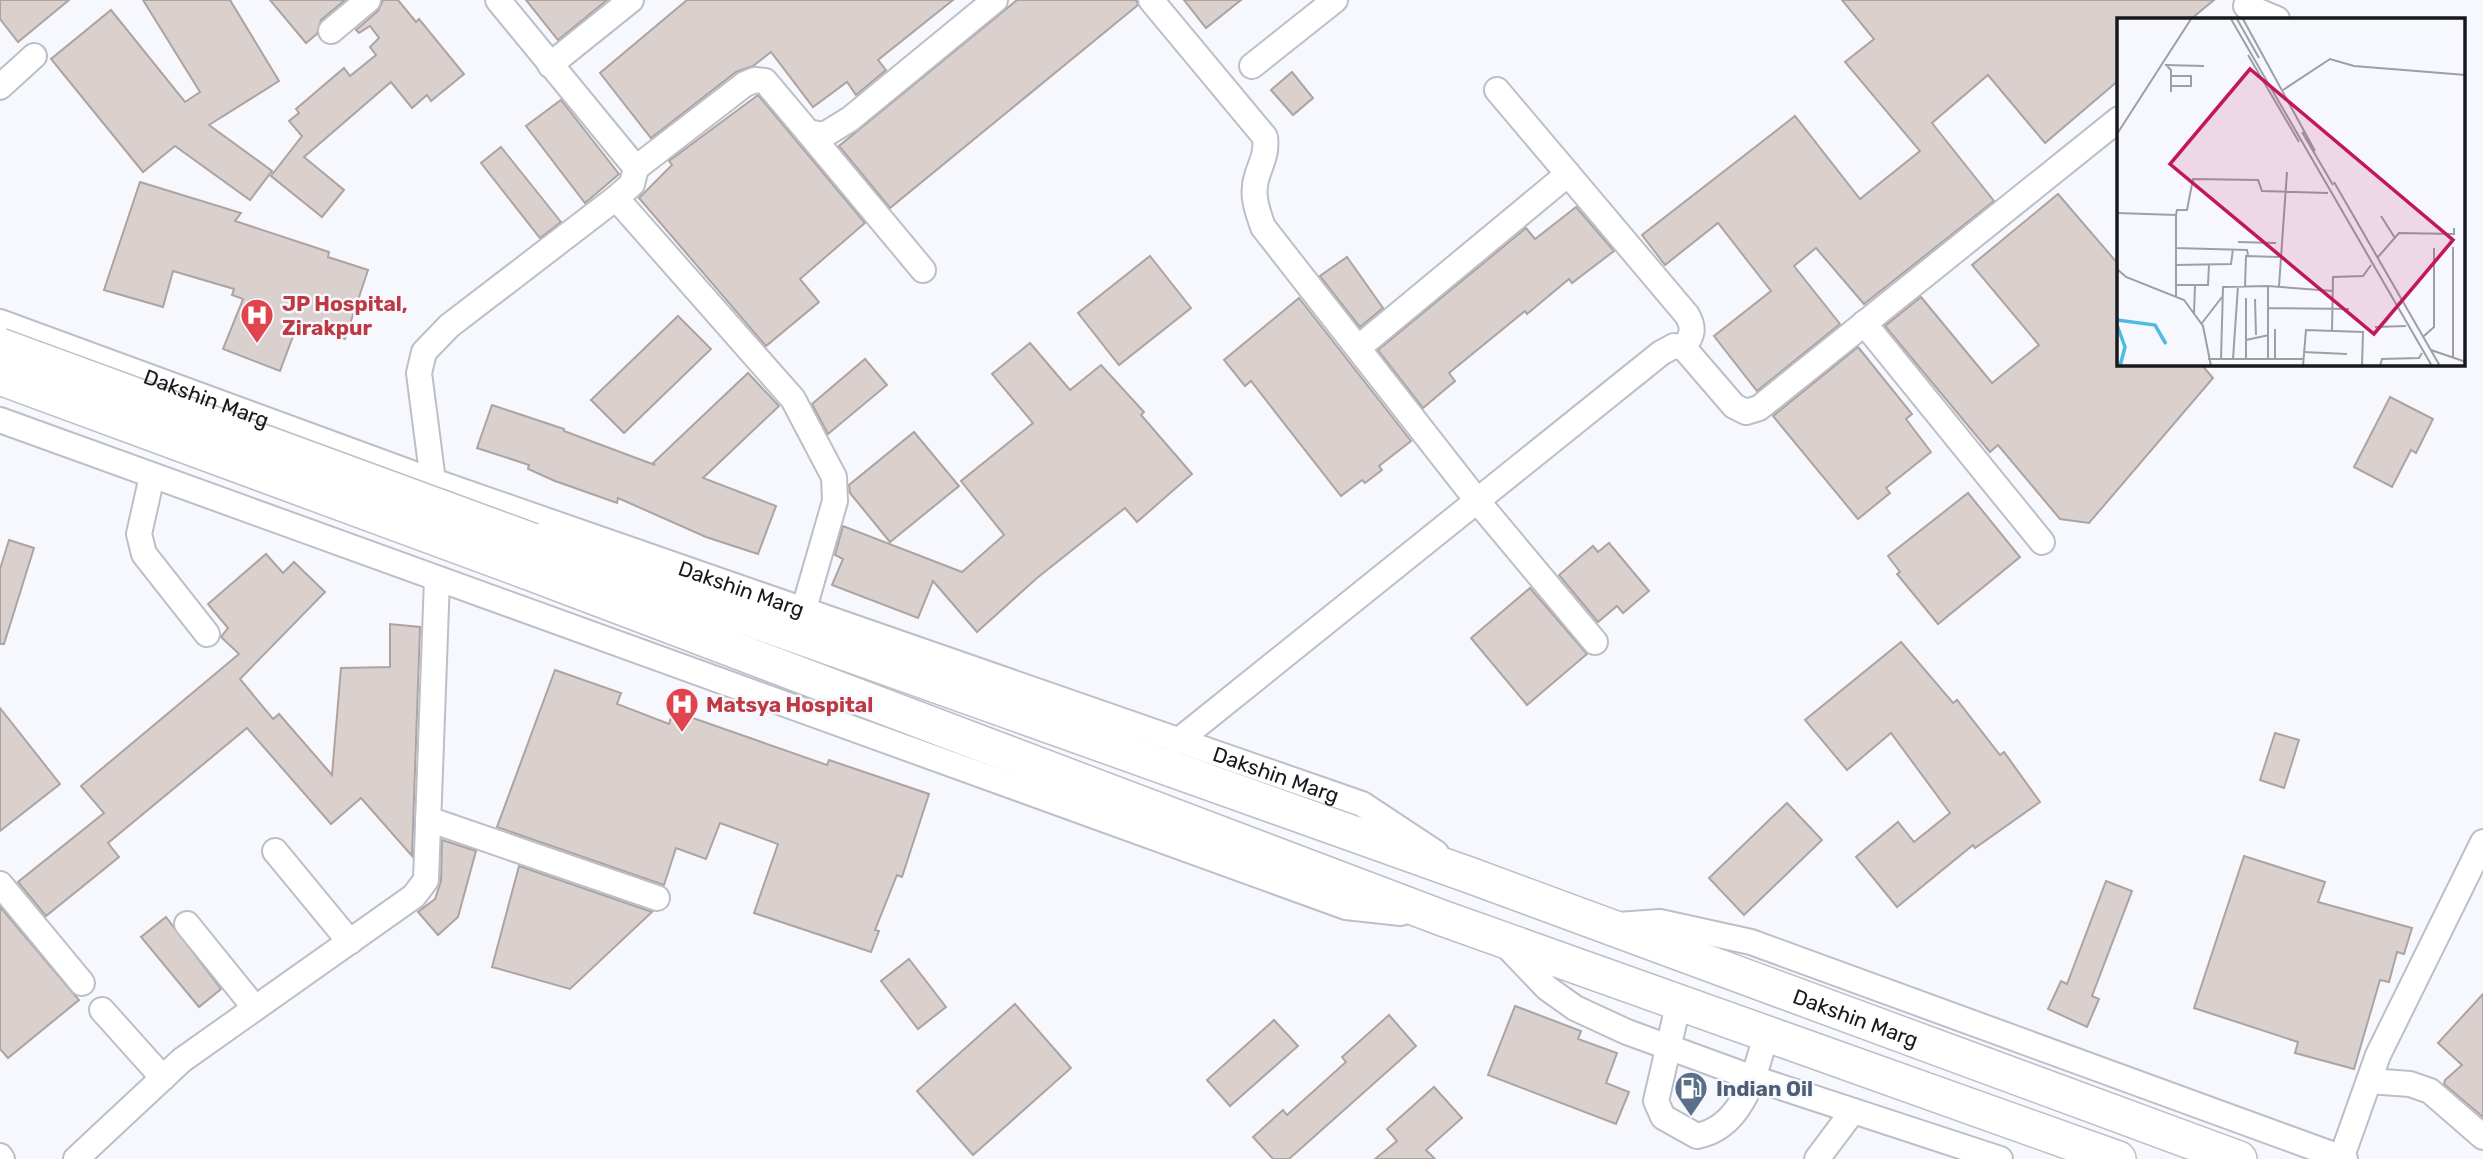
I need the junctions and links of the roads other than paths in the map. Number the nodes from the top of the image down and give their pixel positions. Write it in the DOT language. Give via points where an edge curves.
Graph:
graph roads {
  1 [pos="368,0"];
  2 [pos="498,0"];
  3 [pos="631,0"];
  4 [pos="995,0"];
  5 [pos="1151,0"];
  6 [pos="1335,0"];
  7 [pos="2242,8"];
  8 [pos="2274,18"];
  9 [pos="331,31"];
  10 [pos="34,56"];
  11 [pos="550,65"];
  12 [pos="1252,66"];
  13 [pos="0,87"];
  14 [pos="1497,90"];
  15 [pos="2117,121"];
  16 [pos="808,132"];
  17 [pos="636,168"];
  18 [pos="1568,174"];
  19 [pos="616,198"];
  20 [pos="923,270"];
  21 [pos="0,322"];
  22 [pos="1864,323"];
  23 [pos="0,346"];
  24 [pos="1357,348"];
  25 [pos="1684,348"];
  26 [pos="0,377"];
  27 [pos="196,395"];
  28 [pos="0,421"];
  29 [pos="161,479"];
  30 [pos="433,481"];
  31 [pos="1479,503"];
  32 [pos="2042,542"];
  33 [pos="529,556"];
  34 [pos="438,579"];
  35 [pos="803,612"];
  36 [pos="207,635"];
  37 [pos="1595,642"];
  38 [pos="1178,741"];
  39 [pos="428,819"];
  40 [pos="2483,842"];
  41 [pos="275,851"];
  42 [pos="1472,876"];
  43 [pos="0,884"];
  44 [pos="657,898"];
  45 [pos="1442,918"];
  46 [pos="187,924"];
  47 [pos="1607,926"];
  48 [pos="1499,938"];
  49 [pos="350,942"];
  50 [pos="82,983"];
  51 [pos="1679,1001"];
  52 [pos="255,1008"];
  53 [pos="102,1010"];
  54 [pos="1767,1032"];
  55 [pos="1666,1046"];
  56 [pos="163,1078"];
  57 [pos="1753,1078"];
  58 [pos="2369,1081"];
  59 [pos="1853,1111"];
  60 [pos="2483,1136"];
  61 [pos="1984,1156"];
  62 [pos="76,1159"];
  63 [pos="1817,1159"];
  64 [pos="2119,1159"];
  65 [pos="2239,1159"];
  66 [pos="2343,1159"];
  1 -- 9 [label="street"];
  2 -- 11 [label="street"];
  3 -- 11 [label="street"];
  4 -- 16 [label="street" via="836,129 824,135"];
  5 -- 24 [label="street" via="1265,137 1267,151 1255,179 1254,203 1263,227"];
  6 -- 12 [label="street"];
  7 -- 8 [label="street"];
  10 -- 13 [label="street"];
  11 -- 17 [label="street"];
  14 -- 18 [label="street"];
  15 -- 22 [label="street"];
  16 -- 17 [label="street" via="765,81 755,80"];
  16 -- 20 [label="street"];
  17 -- 19 [label="street" via="632,184"];
  18 -- 24 [label="street"];
  18 -- 25 [label="street" via="1687,315 1693,325"];
  19 -- 30 [label="street" via="449,326 424,352 419,373"];
  19 -- 35 [label="street" via="793,399 834,477 835,501"];
  21 -- 27 [label="street, Dakshin Marg"];
  22 -- 25 [label="street" via="1759,408 1746,412 1734,406"];
  22 -- 32 [label="street"];
  23 -- 33 [label="highway, Dakshin Marg, bridge"];
  24 -- 31 [label="street"];
  25 -- 31 [label="street" via="1674,345 1661,353"];
  26 -- 33 [label="highway, Dakshin Marg, bridge"];
  27 -- 29 [label="street"];
  27 -- 30 [label="street, Dakshin Marg"];
  28 -- 29 [label="street, Dakshin Marg"];
  29 -- 34 [label="street, Dakshin Marg"];
  29 -- 36 [label="street" via="139,534 144,554"];
  30 -- 35 [label="street, Dakshin Marg"];
  31 -- 37 [label="street"];
  31 -- 38 [label="street"];
  33 -- 42 [label="highway, Dakshin Marg"];
  33 -- 45 [label="highway, Dakshin Marg"];
  34 -- 39 [label="street"];
  34 -- 45 [label="street, Dakshin Marg" via="1346,906"];
  35 -- 38 [label="street, Dakshin Marg"];
  38 -- 42 [label="street, Dakshin Marg" via="1362,804"];
  39 -- 44 [label="street"];
  39 -- 49 [label="street" via="426,880 414,896"];
  40 -- 58 [label="street"];
  41 -- 49 [label="street"];
  42 -- 47 [label="highway, Dakshin Marg"];
  43 -- 50 [label="street"];
  45 -- 48 [label="highway, Dakshin Marg"];
  46 -- 52 [label="street"];
  47 -- 65 [label="highway, Dakshin Marg"];
  47 -- 66 [label="street" via="1660,922 1751,942"];
  48 -- 51 [label="highway, Dakshin Marg"];
  48 -- 55 [label="street" via="1547,988 1575,1008"];
  49 -- 52 [label="street"];
  51 -- 54 [label="highway, Dakshin Marg"];
  51 -- 55 [label="street"];
  52 -- 56 [label="street"];
  53 -- 56 [label="street"];
  54 -- 57 [label="street"];
  54 -- 64 [label="highway, Dakshin Marg"];
  55 -- 57 [label="street"];
  55 -- 57 [label="street" via="1656,1101 1663,1117 1698,1136 1715,1133 1731,1118"];
  56 -- 62 [label="street"];
  57 -- 59 [label="street"];
  58 -- 60 [label="street" via="2410,1084 2430,1091"];
  58 -- 66 [label="street"];
  59 -- 61 [label="street"];
  59 -- 63 [label="street"];
}
